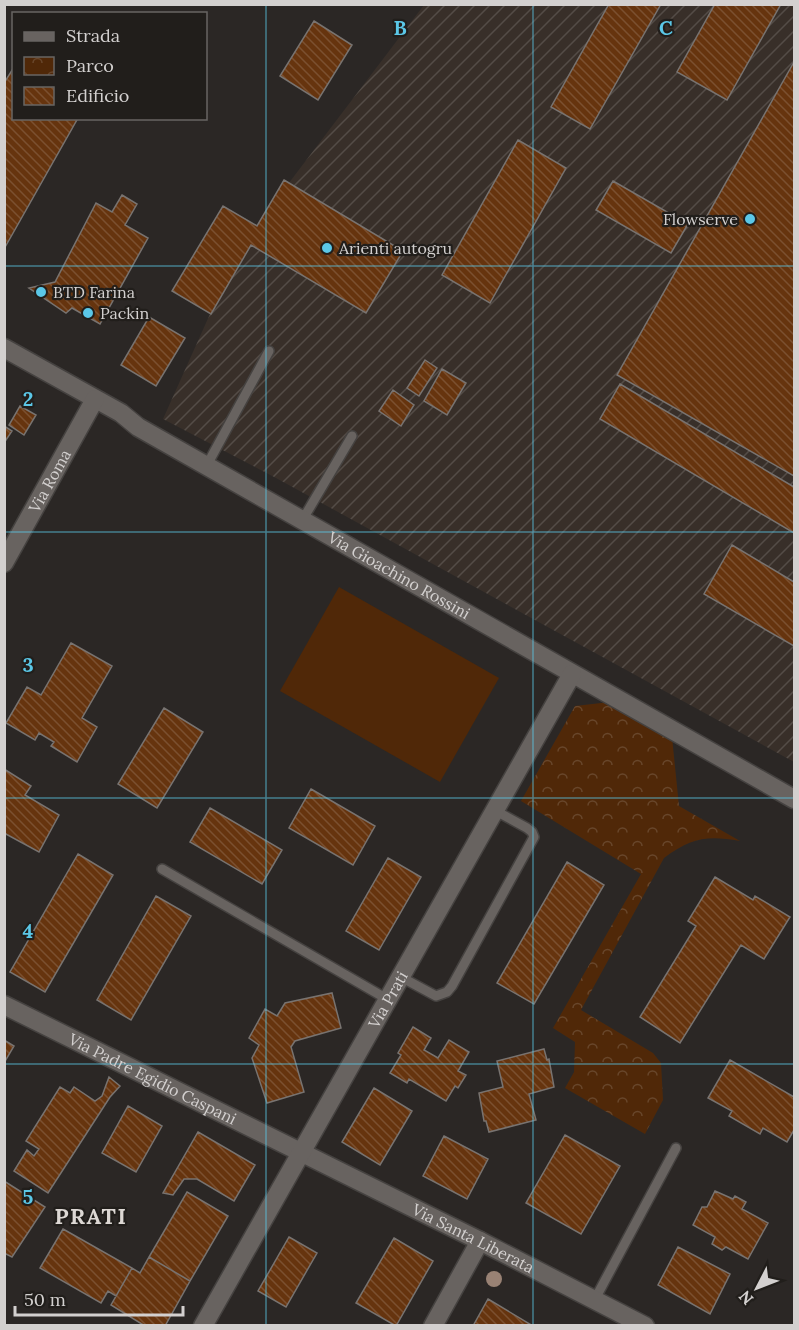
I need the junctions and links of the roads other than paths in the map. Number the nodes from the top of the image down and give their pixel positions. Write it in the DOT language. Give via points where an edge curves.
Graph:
graph roads {
  1 [pos="4,348"];
  2 [pos="270,351"];
  3 [pos="95,399"];
  4 [pos="352,436"];
  5 [pos="207,465"];
  6 [pos="303,519"];
  7 [pos="4,563"];
  8 [pos="572,674"];
  9 [pos="795,799"];
  10 [pos="494,810"];
  11 [pos="162,869"];
  12 [pos="399,976"];
  13 [pos="387,999"];
  14 [pos="4,1005"];
  15 [pos="676,1148"];
  16 [pos="300,1153"];
  17 [pos="480,1241"];
  18 [pos="595,1299"];
  19 [pos="203,1326"];
  20 [pos="433,1326"];
  21 [pos="645,1326"];
  1 -- 3 [label="street, Via Gioachino Rossini"];
  2 -- 5 [label="lane"];
  3 -- 5 [label="street, Via Gioachino Rossini"];
  3 -- 7 [label="street, Via Roma"];
  4 -- 6 [label="lane"];
  5 -- 6 [label="street, Via Gioachino Rossini"];
  6 -- 8 [label="street, Via Gioachino Rossini"];
  8 -- 9 [label="street, Via Gioachino Rossini"];
  8 -- 10 [label="street, Via Prati"];
  10 -- 12 [label="street, Via Prati"];
  10 -- 12 [label="lane" via="527,828 534,837 452,986 436,996"];
  11 -- 13 [label="lane"];
  12 -- 13 [label="street, Via Prati"];
  13 -- 16 [label="street, Via Prati"];
  14 -- 16 [label="street, Via Padre Egidio Caspani"];
  15 -- 18 [label="lane"];
  16 -- 17 [label="street, Via Santa Liberata"];
  16 -- 19 [label="street, Via Prati"];
  17 -- 18 [label="street, Via Santa Liberata"];
  17 -- 20 [label="street"];
  18 -- 21 [label="street, Via Santa Liberata"];
}
